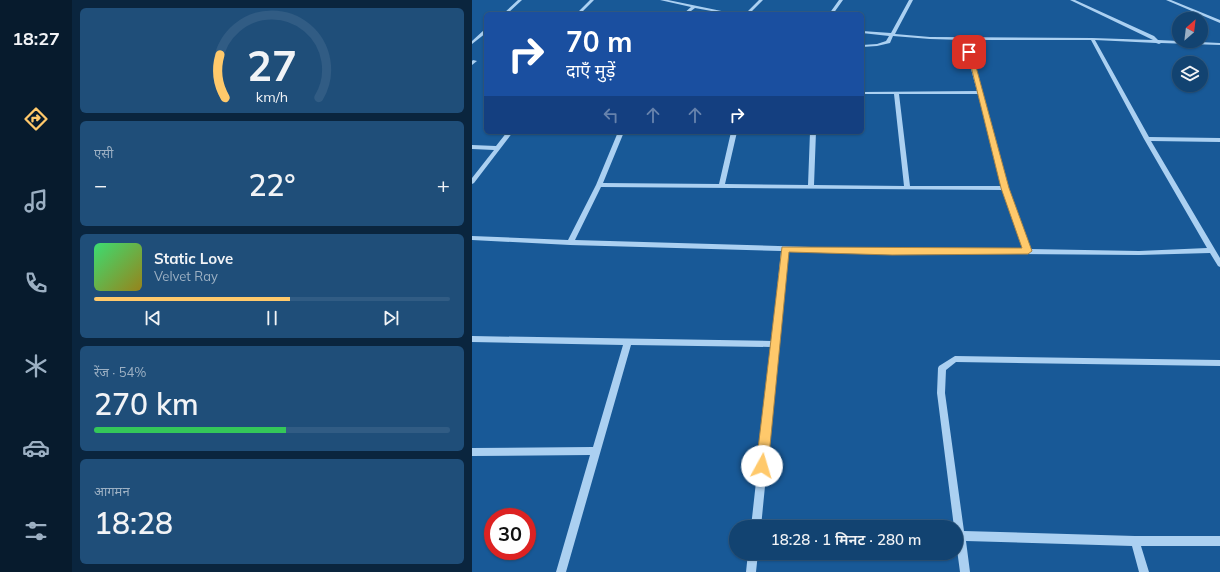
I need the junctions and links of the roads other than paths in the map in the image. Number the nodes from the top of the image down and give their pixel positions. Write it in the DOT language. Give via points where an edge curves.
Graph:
graph roads {
  1 [pos="520,0"];
  2 [pos="592,0"];
  3 [pos="662,0"];
  4 [pos="761,0"];
  5 [pos="841,0"];
  6 [pos="911,0"];
  7 [pos="1072,0"];
  8 [pos="1168,0"];
  9 [pos="676,1"];
  10 [pos="693,7"];
  11 [pos="507,12"];
  12 [pos="580,12"];
  13 [pos="687,12"];
  14 [pos="722,12"];
  15 [pos="749,12"];
  16 [pos="832,12"];
  17 [pos="1220,22"];
  18 [pos="864,32"];
  19 [pos="484,33"];
  20 [pos="893,35"];
  21 [pos="965,38"];
  22 [pos="1092,39"];
  23 [pos="472,43"];
  24 [pos="1159,43"];
  25 [pos="1220,44"];
  26 [pos="864,46"];
  27 [pos="896,92"];
  28 [pos="980,92"];
  29 [pos="864,93"];
  30 [pos="508,134"];
  31 [pos="620,134"];
  32 [pos="734,134"];
  33 [pos="813,134"];
  34 [pos="1147,139"];
  35 [pos="1220,140"];
  36 [pos="472,147"];
  37 [pos="498,148"];
  38 [pos="472,182"];
  39 [pos="598,185"];
  40 [pos="722,185"];
  41 [pos="811,187"];
  42 [pos="907,188"];
  43 [pos="1005,188"];
  44 [pos="472,238"];
  45 [pos="570,243"];
  46 [pos="785,249"];
  47 [pos="1212,250"];
  48 [pos="1028,251"];
  49 [pos="1220,264"];
  50 [pos="472,339"];
  51 [pos="628,341"];
  52 [pos="775,344"];
  53 [pos="1220,363"];
  54 [pos="596,451"];
  55 [pos="472,452"];
  56 [pos="757,520"];
  57 [pos="958,520"];
  58 [pos="963,536"];
  59 [pos="1135,541"];
  60 [pos="1220,541"];
  61 [pos="963,558"];
  62 [pos="752,560"];
  63 [pos="561,572"];
  64 [pos="751,572"];
  65 [pos="965,572"];
  66 [pos="1144,572"];
  1 -- 11 [label="street"];
  2 -- 12 [label="street"];
  3 -- 9 [label="street"];
  4 -- 15 [label="street"];
  5 -- 16 [label="street"];
  6 -- 20 [label="street"];
  7 -- 24 [label="street" via="1152,37"];
  8 -- 17 [label="street"];
  9 -- 10 [label="street"];
  10 -- 13 [label="street"];
  10 -- 14 [label="street"];
  18 -- 20 [label="street"];
  19 -- 23 [label="street"];
  20 -- 21 [label="street"];
  20 -- 26 [label="street" via="888,42"];
  21 -- 22 [label="street"];
  21 -- 28 [label="street"];
  22 -- 24 [label="street"];
  22 -- 34 [label="street"];
  24 -- 25 [label="street"];
  27 -- 28 [label="street"];
  27 -- 29 [label="street"];
  27 -- 42 [label="street"];
  28 -- 43 [label="street"];
  30 -- 37 [label="street"];
  31 -- 39 [label="street"];
  32 -- 40 [label="street"];
  33 -- 41 [label="street"];
  34 -- 35 [label="street"];
  34 -- 47 [label="street"];
  36 -- 37 [label="street"];
  37 -- 38 [label="street"];
  39 -- 40 [label="street"];
  39 -- 45 [label="street"];
  40 -- 41 [label="street"];
  41 -- 42 [label="street"];
  42 -- 43 [label="street"];
  43 -- 48 [label="street"];
  44 -- 45 [label="street"];
  45 -- 46 [label="street"];
  46 -- 48 [label="street" via="892,252"];
  46 -- 52 [label="street"];
  47 -- 48 [label="street" via="1178,253"];
  47 -- 49 [label="street"];
  50 -- 51 [label="street"];
  51 -- 52 [label="street"];
  51 -- 54 [label="street"];
  52 -- 56 [label="street"];
  53 -- 57 [label="street" via="955,359 942,368 941,393"];
  54 -- 55 [label="street"];
  54 -- 63 [label="street"];
  58 -- 59 [label="street"];
  59 -- 60 [label="street"];
  59 -- 66 [label="street"];
  61 -- 65 [label="street"];
  62 -- 64 [label="street"];
}
